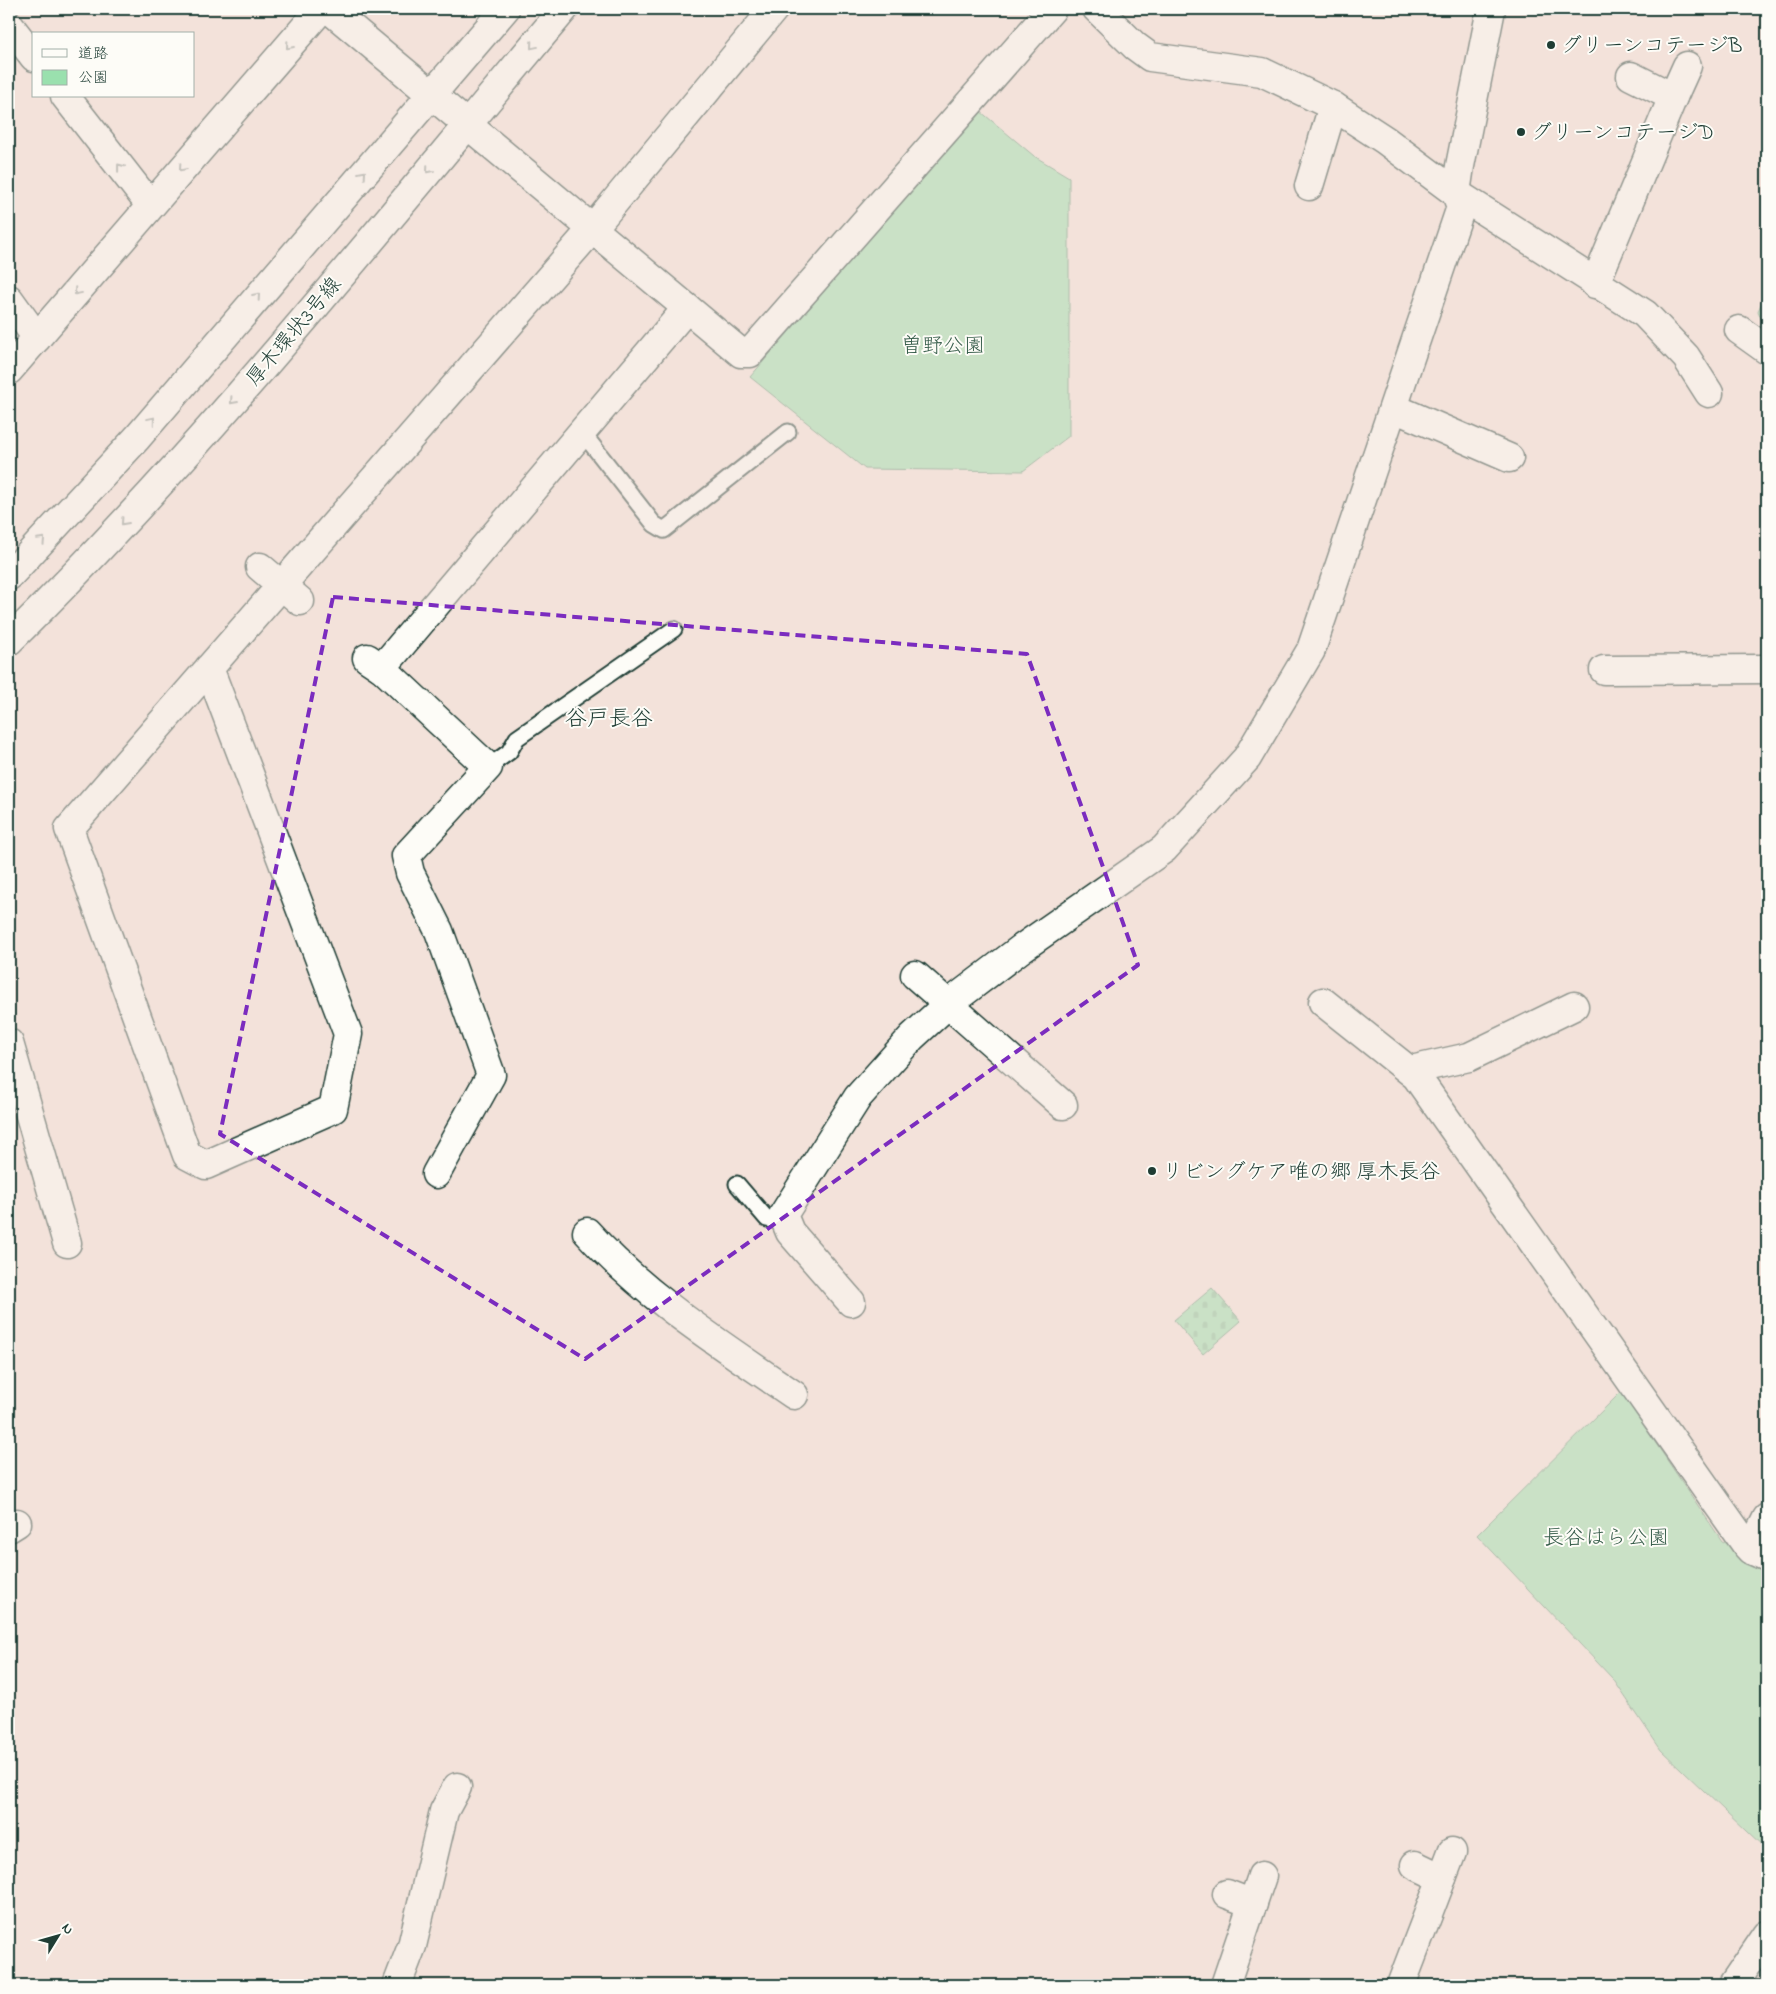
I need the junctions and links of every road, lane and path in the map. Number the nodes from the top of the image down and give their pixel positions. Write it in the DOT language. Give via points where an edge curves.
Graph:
graph roads {
  1 [pos="321,9"];
  2 [pos="329,9"];
  3 [pos="505,9"];
  4 [pos="564,9"];
  5 [pos="774,9"];
  6 [pos="1052,9"];
  7 [pos="1097,9"];
  8 [pos="1491,9"];
  9 [pos="9,25"];
  10 [pos="32,54"];
  11 [pos="1687,66"];
  12 [pos="1631,76"];
  13 [pos="432,94"];
  14 [pos="1673,97"];
  15 [pos="67,98"];
  16 [pos="1333,106"];
  17 [pos="468,124"];
  18 [pos="1309,186"];
  19 [pos="1456,193"];
  20 [pos="150,205"];
  21 [pos="593,228"];
  22 [pos="1595,284"];
  23 [pos="9,299"];
  24 [pos="687,308"];
  25 [pos="1739,330"];
  26 [pos="38,338"];
  27 [pos="1767,350"];
  28 [pos="9,370"];
  29 [pos="1709,393"];
  30 [pos="1394,408"];
  31 [pos="582,432"];
  32 [pos="788,432"];
  33 [pos="1509,458"];
  34 [pos="260,568"];
  35 [pos="9,576"];
  36 [pos="291,594"];
  37 [pos="674,629"];
  38 [pos="9,641"];
  39 [pos="209,668"];
  40 [pos="1767,669"];
  41 [pos="1604,670"];
  42 [pos="488,767"];
  43 [pos="915,976"];
  44 [pos="1323,1002"];
  45 [pos="947,1005"];
  46 [pos="1574,1006"];
  47 [pos="9,1042"];
  48 [pos="1411,1070"];
  49 [pos="1063,1105"];
  50 [pos="436,1174"];
  51 [pos="737,1184"];
  52 [pos="786,1222"];
  53 [pos="587,1232"];
  54 [pos="67,1243"];
  55 [pos="851,1302"];
  56 [pos="794,1395"];
  57 [pos="1767,1518"];
  58 [pos="1759,1554"];
  59 [pos="457,1787"];
  60 [pos="1452,1852"];
  61 [pos="1416,1865"];
  62 [pos="1262,1876"];
  63 [pos="1442,1878"];
  64 [pos="1227,1894"];
  65 [pos="1253,1904"];
  66 [pos="1767,1935"];
  67 [pos="397,1985"];
  68 [pos="1225,1985"];
  69 [pos="1401,1985"];
  70 [pos="1732,1985"];
  1 -- 20 [label="street, one-way"];
  2 -- 13 [label="street"];
  3 -- 13 [label="street"];
  4 -- 17 [label="street, 厚木環状3号線, one-way"];
  5 -- 21 [label="street"];
  6 -- 24 [label="street" via="750,353 741,353"];
  7 -- 16 [label="street" via="1150,57 1262,72"];
  8 -- 19 [label="street"];
  9 -- 10 [label="street"];
  11 -- 14 [label="street"];
  12 -- 14 [label="street"];
  13 -- 17 [label="street"];
  35 -- 13 [label="street, one-way" via="137,438"];
  14 -- 22 [label="street"];
  20 -- 15 [label="street, one-way"];
  16 -- 18 [label="street"];
  16 -- 19 [label="street"];
  17 -- 21 [label="street"];
  17 -- 38 [label="street, 厚木環状3号線, one-way" via="241,392 82,569"];
  19 -- 22 [label="street"];
  19 -- 30 [label="street" via="1461,207"];
  20 -- 26 [label="street, one-way"];
  21 -- 24 [label="street"];
  21 -- 36 [label="street"];
  22 -- 29 [label="street" via="1645,314 1686,357"];
  23 -- 26 [label="street"];
  24 -- 31 [label="street"];
  25 -- 27 [label="street"];
  26 -- 28 [label="street"];
  30 -- 33 [label="street"];
  30 -- 45 [label="street" via="1312,650 1247,758 1164,849 1022,948"];
  31 -- 32 [label="lane" via="654,524 664,530"];
  31 -- 42 [label="street" via="375,663"];
  34 -- 36 [label="street"];
  36 -- 39 [label="street"];
  37 -- 42 [label="lane" via="517,738 509,752"];
  39 -- 39 [label="street" via="69,830 186,1155 206,1165 333,1109 348,1034"];
  40 -- 41 [label="street"];
  42 -- 50 [label="street" via="406,856 410,873 439,931 491,1075"];
  43 -- 45 [label="street"];
  44 -- 48 [label="street"];
  45 -- 49 [label="street"];
  45 -- 52 [label="street" via="912,1037 858,1097 783,1215"];
  46 -- 48 [label="street" via="1469,1058"];
  47 -- 54 [label="street"];
  48 -- 58 [label="street"];
  51 -- 52 [label="lane" via="767,1219"];
  52 -- 55 [label="street" via="790,1232"];
  53 -- 56 [label="street" via="614,1262 656,1296"];
  57 -- 58 [label="street"];
  59 -- 67 [label="street" via="444,1812 412,1946"];
  60 -- 63 [label="street"];
  61 -- 63 [label="street"];
  62 -- 65 [label="street"];
  63 -- 69 [label="street"];
  64 -- 65 [label="street"];
  65 -- 68 [label="street"];
  66 -- 70 [label="street"];
}
